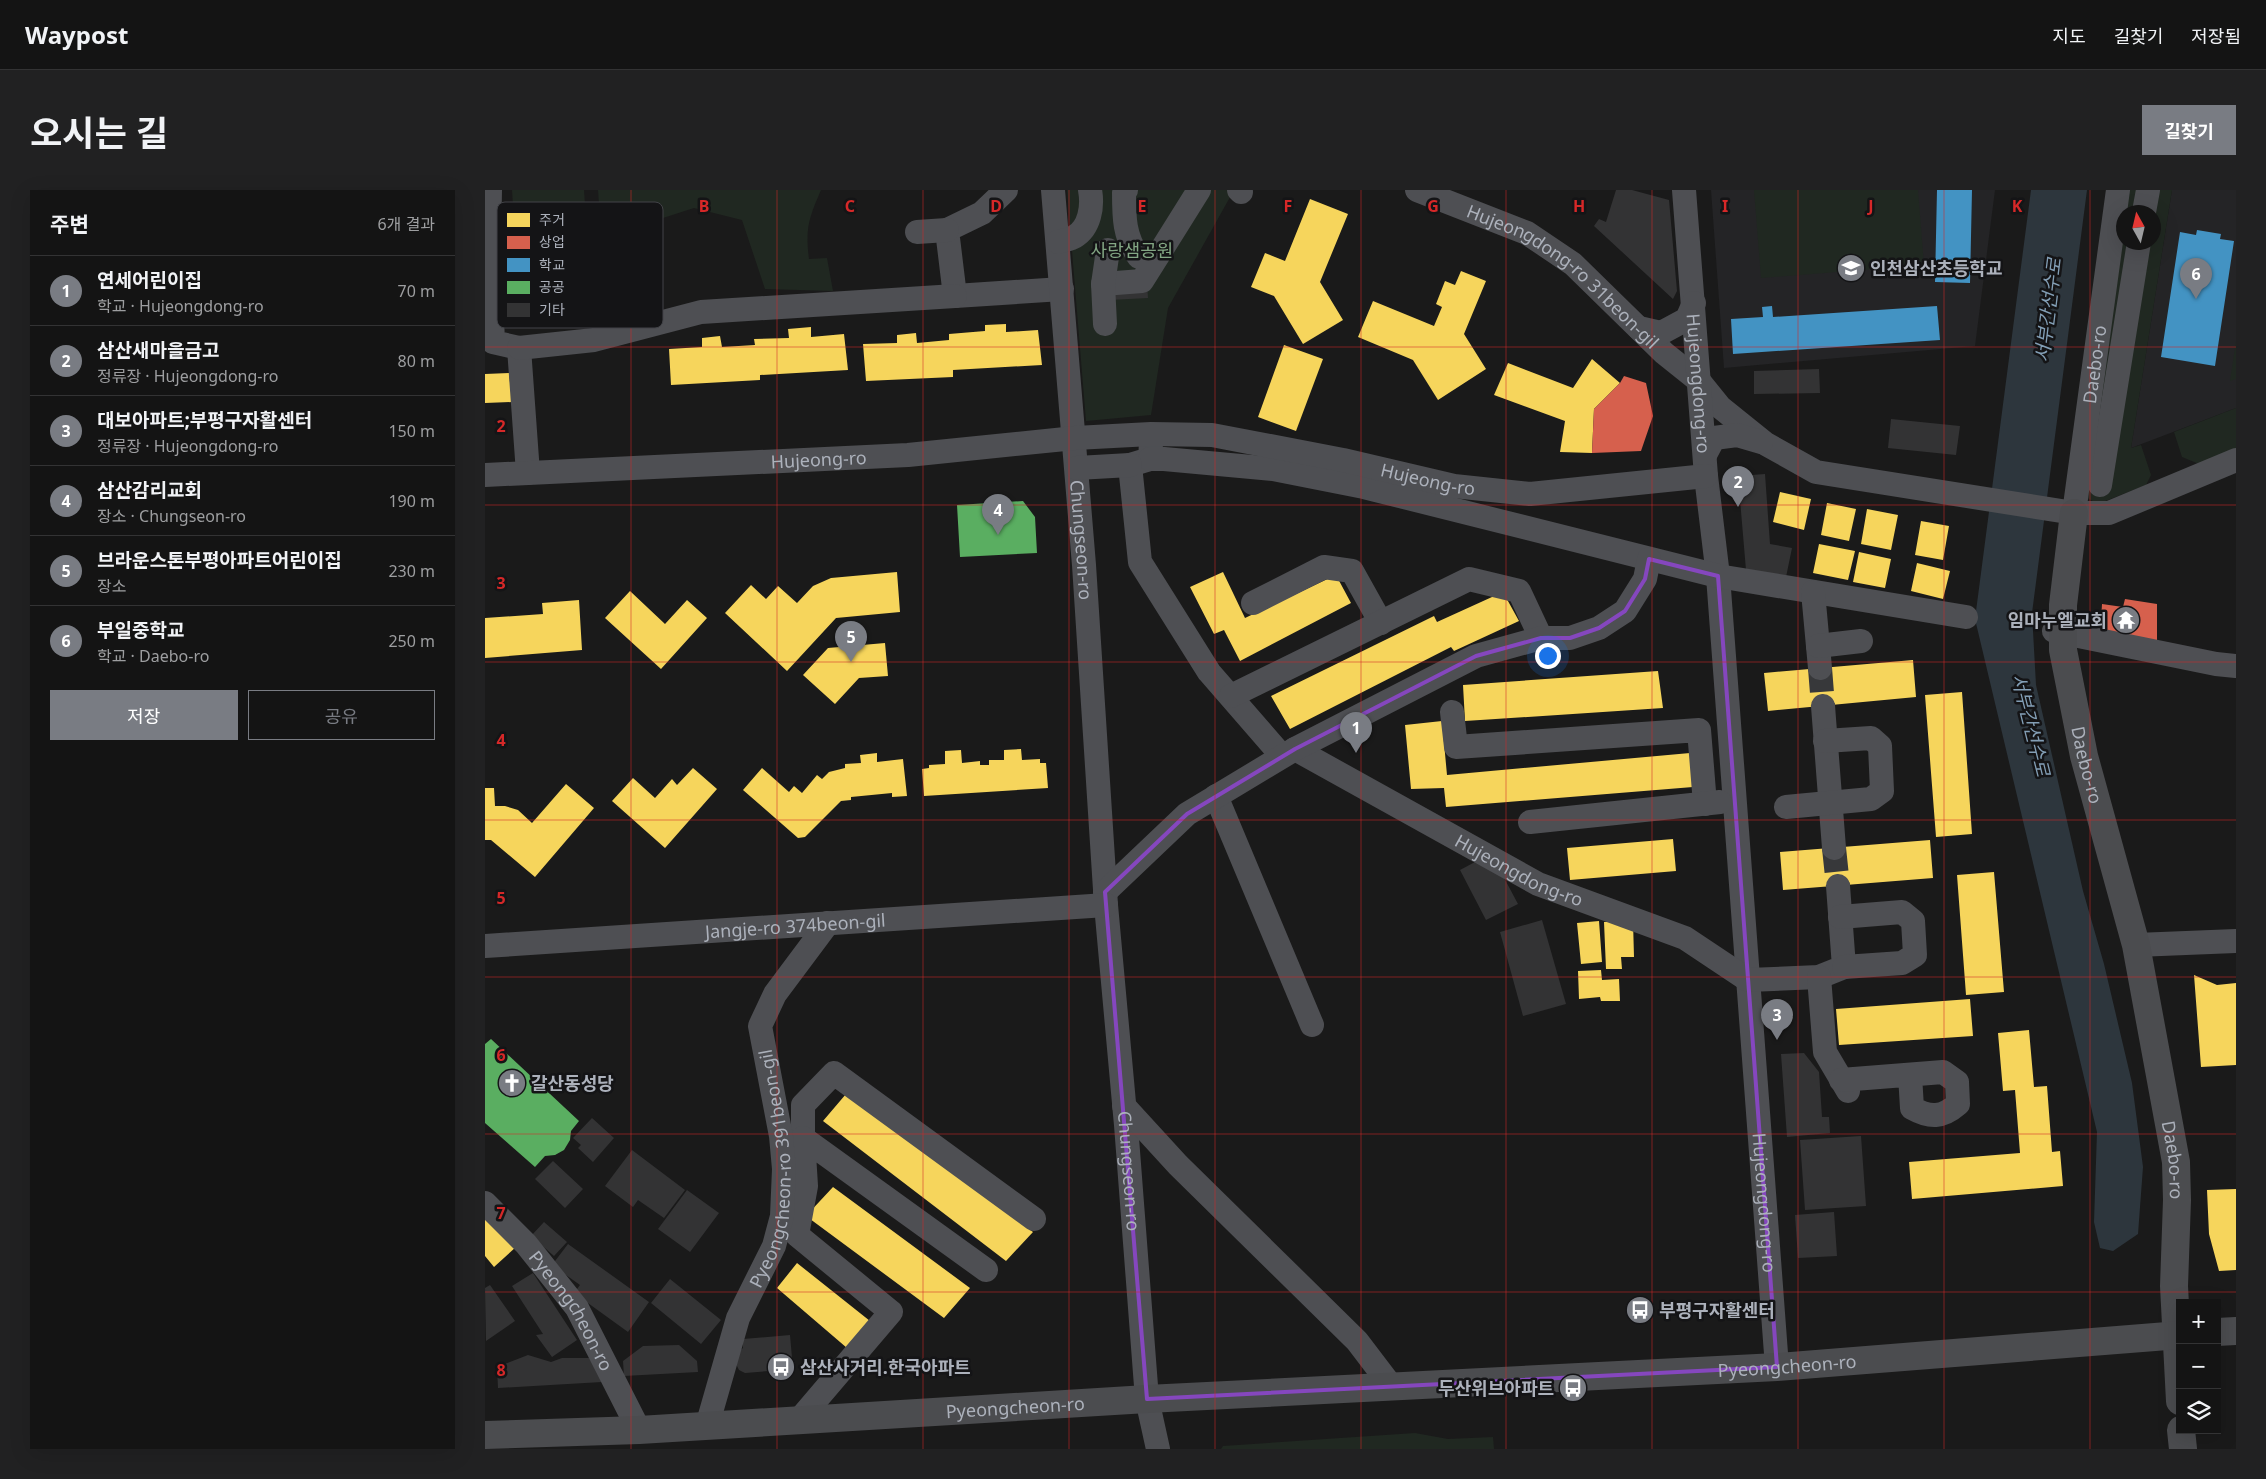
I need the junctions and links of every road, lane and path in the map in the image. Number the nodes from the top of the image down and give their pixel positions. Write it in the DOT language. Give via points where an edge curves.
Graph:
graph roads {
  1 [pos="490,190"];
  2 [pos="1006,190"];
  3 [pos="1053,190"];
  4 [pos="1090,190"];
  5 [pos="1199,190"];
  6 [pos="1417,190"];
  7 [pos="1684,190"];
  8 [pos="2118,190"];
  9 [pos="2148,190"];
  10 [pos="1120,191"];
  11 [pos="2145,205"];
  12 [pos="1087,223"];
  13 [pos="947,230"];
  14 [pos="917,232"];
  15 [pos="1129,239"];
  16 [pos="1058,242"];
  17 [pos="1108,250"];
  18 [pos="2138,250"];
  19 [pos="487,256"];
  20 [pos="1156,256"];
  21 [pos="1103,284"];
  22 [pos="1062,288"];
  23 [pos="955,296"];
  24 [pos="1694,303"];
  25 [pos="663,322"];
  26 [pos="1105,324"];
  27 [pos="640,328"];
  28 [pos="1639,328"];
  29 [pos="519,348"];
  30 [pos="1699,381"];
  31 [pos="1151,434"];
  32 [pos="1075,438"];
  33 [pos="1766,444"];
  34 [pos="2236,460"];
  35 [pos="1140,462"];
  36 [pos="1705,465"];
  37 [pos="1077,468"];
  38 [pos="529,473"];
  39 [pos="485,475"];
  40 [pos="2100,485"];
  41 [pos="1530,494"];
  42 [pos="2074,513"];
  43 [pos="1525,528"];
  44 [pos="1649,559"];
  45 [pos="1718,576"];
  46 [pos="1813,592"];
  47 [pos="1253,603"];
  48 [pos="1967,617"];
  49 [pos="1381,623"];
  50 [pos="2058,632"];
  51 [pos="1541,638"];
  52 [pos="1861,642"];
  53 [pos="2236,666"];
  54 [pos="1231,696"];
  55 [pos="1823,706"];
  56 [pos="1452,712"];
  57 [pos="1825,741"];
  58 [pos="1289,753"];
  59 [pos="1216,796"];
  60 [pos="1735,801"];
  61 [pos="1831,803"];
  62 [pos="1705,804"];
  63 [pos="1786,807"];
  64 [pos="1530,822"];
  65 [pos="1834,848"];
  66 [pos="1837,886"];
  67 [pos="1106,898"];
  68 [pos="1840,917"];
  69 [pos="827,923"];
  70 [pos="2236,941"];
  71 [pos="2136,945"];
  72 [pos="486,947"];
  73 [pos="1844,967"];
  74 [pos="1819,977"];
  75 [pos="1748,980"];
  76 [pos="1312,1025"];
  77 [pos="1909,1075"];
  78 [pos="1124,1106"];
  79 [pos="803,1138"];
  80 [pos="485,1204"];
  81 [pos="1035,1219"];
  82 [pos="986,1270"];
  83 [pos="2176,1310"];
  84 [pos="2236,1331"];
  85 [pos="2221,1332"];
  86 [pos="2176,1335"];
  87 [pos="2178,1344"];
  88 [pos="1777,1366"];
  89 [pos="1393,1387"];
  90 [pos="2180,1389"];
  91 [pos="1147,1399"];
  92 [pos="799,1420"];
  93 [pos="707,1426"];
  94 [pos="639,1430"];
  95 [pos="2181,1434"];
  96 [pos="485,1435"];
  97 [pos="1158,1449"];
  98 [pos="2183,1449"];
  1 -- 19 [label="street"];
  2 -- 13 [label="street" via="982,212"];
  3 -- 16 [label="street, Chungseon-ro"];
  4 -- 12 [label="street" via="1093,204"];
  5 -- 20 [label="street"];
  6 -- 28 [label="street, Hujeongdong-ro 31beon-gil" via="1527,233 1573,264"];
  7 -- 24 [label="street, Hujeongdong-ro"];
  8 -- 42 [label="street, Daebo-ro"];
  9 -- 11 [label="street"];
  10 -- 15 [label="street" via="1123,223"];
  12 -- 16 [label="street" via="1075,237"];
  12 -- 17 [label="street"];
  13 -- 14 [label="street"];
  13 -- 23 [label="street"];
  15 -- 17 [label="street"];
  15 -- 20 [label="street" via="1139,257 1149,259"];
  16 -- 22 [label="street, Chungseon-ro"];
  17 -- 21 [label="street"];
  18 -- 40 [label="street"];
  19 -- 29 [label="street" via="493,342"];
  20 -- 21 [label="street" via="1142,281"];
  21 -- 26 [label="street"];
  22 -- 23 [label="street"];
  22 -- 32 [label="street, Chungseon-ro"];
  23 -- 25 [label="street" via="701,312"];
  24 -- 28 [label="street" via="1687,319 1661,333"];
  24 -- 30 [label="street, Hujeongdong-ro"];
  27 -- 29 [label="street" via="594,340"];
  28 -- 30 [label="street, Hujeongdong-ro 31beon-gil"];
  29 -- 38 [label="street"];
  30 -- 33 [label="street, Hujeongdong-ro 31beon-gil" via="1720,407"];
  30 -- 36 [label="street, Hujeongdong-ro"];
  31 -- 32 [label="street, Hujeong-ro"];
  31 -- 35 [label="street"];
  31 -- 41 [label="street, Hujeong-ro" via="1212,436 1343,460 1454,486"];
  32 -- 37 [label="street, Chungseon-ro"];
  32 -- 38 [label="street, Hujeong-ro" via="908,455"];
  33 -- 36 [label="street" via="1737,435 1714,438"];
  33 -- 42 [label="street" via="1817,472"];
  34 -- 42 [label="street" via="2109,513"];
  35 -- 37 [label="street"];
  35 -- 43 [label="street" via="1273,469 1364,487"];
  35 -- 54 [label="street" via="1140,562 1209,672"];
  36 -- 41 [label="street, Hujeong-ro"];
  36 -- 45 [label="street, Hujeongdong-ro"];
  37 -- 67 [label="street, Chungseon-ro"];
  38 -- 39 [label="street, Hujeong-ro"];
  41 -- 43 [label="street"];
  42 -- 50 [label="main road, Daebo-ro"];
  43 -- 44 [label="street"];
  44 -- 45 [label="street"];
  44 -- 51 [label="street" via="1645,579 1625,611 1599,628 1570,638"];
  45 -- 46 [label="street"];
  45 -- 60 [label="street, Hujeongdong-ro"];
  46 -- 48 [label="street"];
  46 -- 52 [label="street" via="1819,657"];
  47 -- 49 [label="street" via="1324,567 1352,571"];
  49 -- 51 [label="street" via="1469,579 1519,591"];
  49 -- 54 [label="street"];
  50 -- 53 [label="street"];
  50 -- 71 [label="main road, Daebo-ro" via="2084,756"];
  51 -- 58 [label="street" via="1476,656"];
  54 -- 58 [label="street"];
  55 -- 57 [label="street"];
  56 -- 62 [label="street" via="1456,747 1699,730"];
  57 -- 61 [label="street"];
  57 -- 61 [label="street" via="1871,738 1880,746 1882,791 1871,799"];
  58 -- 59 [label="street"];
  58 -- 75 [label="street, Hujeongdong-ro" via="1538,884 1685,938"];
  59 -- 67 [label="street" via="1187,814"];
  59 -- 76 [label="street"];
  60 -- 62 [label="street"];
  60 -- 75 [label="street, Hujeongdong-ro"];
  61 -- 63 [label="street"];
  61 -- 65 [label="street"];
  62 -- 64 [label="street"];
  66 -- 68 [label="street"];
  67 -- 69 [label="street, Jangje-ro 374beon-gil"];
  67 -- 78 [label="street, Chungseon-ro"];
  68 -- 73 [label="street"];
  68 -- 73 [label="street" via="1902,912 1913,921 1915,955 1902,963"];
  69 -- 72 [label="street, Jangje-ro 374beon-gil"];
  69 -- 93 [label="street, Pyeongcheon-ro 391beon-gil" via="775,994 760,1026 781,1136 784,1169 782,1216 773,1246 738,1318"];
  70 -- 71 [label="street"];
  71 -- 83 [label="main road, Daebo-ro" via="2175,1162"];
  73 -- 74 [label="street"];
  74 -- 75 [label="street"];
  74 -- 77 [label="street" via="1825,1052 1844,1086"];
  75 -- 88 [label="street, Hujeongdong-ro"];
  78 -- 89 [label="street" via="1178,1166 1357,1340"];
  78 -- 91 [label="street, Chungseon-ro"];
  79 -- 81 [label="street" via="803,1105 834,1073"];
  79 -- 82 [label="street"];
  79 -- 92 [label="street" via="805,1186 797,1235 891,1312"];
  80 -- 94 [label="street, Pyeongcheon-ro" via="526,1244 577,1308"];
  84 -- 85 [label="main road"];
  86 -- 88 [label="main road, Pyeongcheon-ro"];
  87 -- 90 [label="main road, Daebo-ro"];
  88 -- 89 [label="main road, Pyeongcheon-ro"];
  89 -- 91 [label="main road, Pyeongcheon-ro"];
  91 -- 92 [label="main road, Pyeongcheon-ro"];
  91 -- 97 [label="street, Chungseon-ro"];
  92 -- 93 [label="main road, Pyeongcheon-ro"];
  93 -- 94 [label="main road, Pyeongcheon-ro"];
  94 -- 96 [label="main road, Pyeongcheon-ro"];
  95 -- 98 [label="main road"];
}
